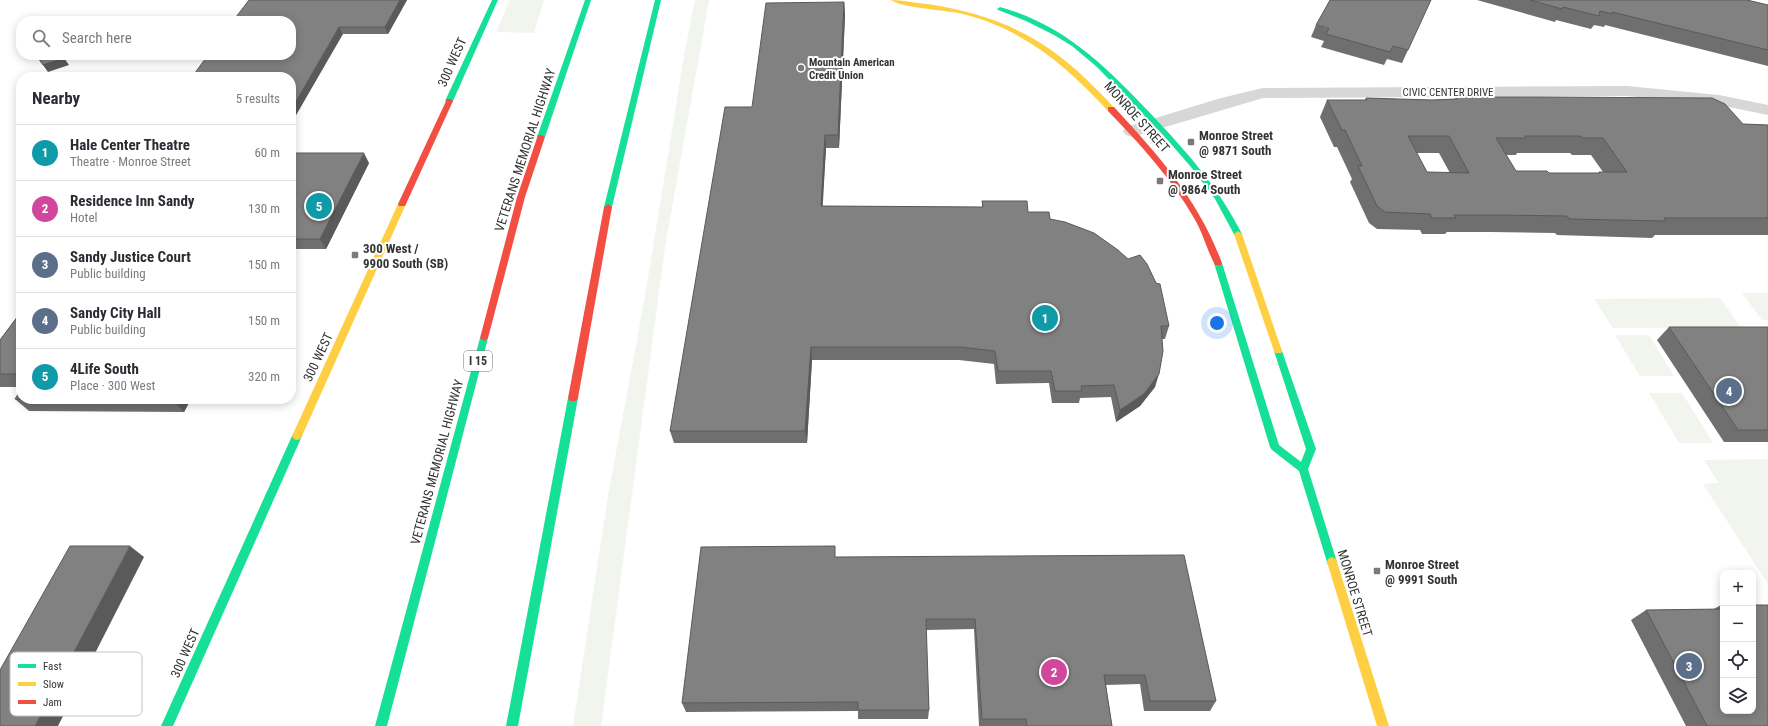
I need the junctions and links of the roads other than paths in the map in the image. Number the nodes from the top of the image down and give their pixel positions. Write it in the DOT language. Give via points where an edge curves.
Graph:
graph roads {
  1 [pos="495,0"];
  2 [pos="588,0"];
  3 [pos="658,0"];
  4 [pos="894,0"];
  5 [pos="994,7"];
  6 [pos="1768,110"];
  7 [pos="1156,124"];
  8 [pos="1132,131"];
  9 [pos="1303,469"];
  10 [pos="167,726"];
  11 [pos="381,726"];
  12 [pos="512,726"];
  13 [pos="1383,726"];
  1 -- 10 [label="main road, 300 WEST"];
  2 -- 11 [label="main road, VETERANS MEMORIAL HIGHWAY / I 15" via="521,196"];
  3 -- 12 [label="main road" via="610,195"];
  4 -- 8 [label="main road, MONROE STREET" via="975,15 1036,40 1059,55 1079,73"];
  5 -- 7 [label="main road, MONROE STREET" via="1036,23 1074,44 1108,73"];
  6 -- 7 [label="street, CIVIC CENTER DRIVE" via="1719,100 1628,91 1263,93"];
  7 -- 8 [label="street, CIVIC CENTER DRIVE"];
  7 -- 9 [label="main road, MONROE STREET" via="1195,166 1215,193 1236,230 1311,449"];
  8 -- 9 [label="main road, MONROE STREET" via="1172,176 1203,224 1215,254 1275,447"];
  9 -- 13 [label="main road, MONROE STREET"];
}
